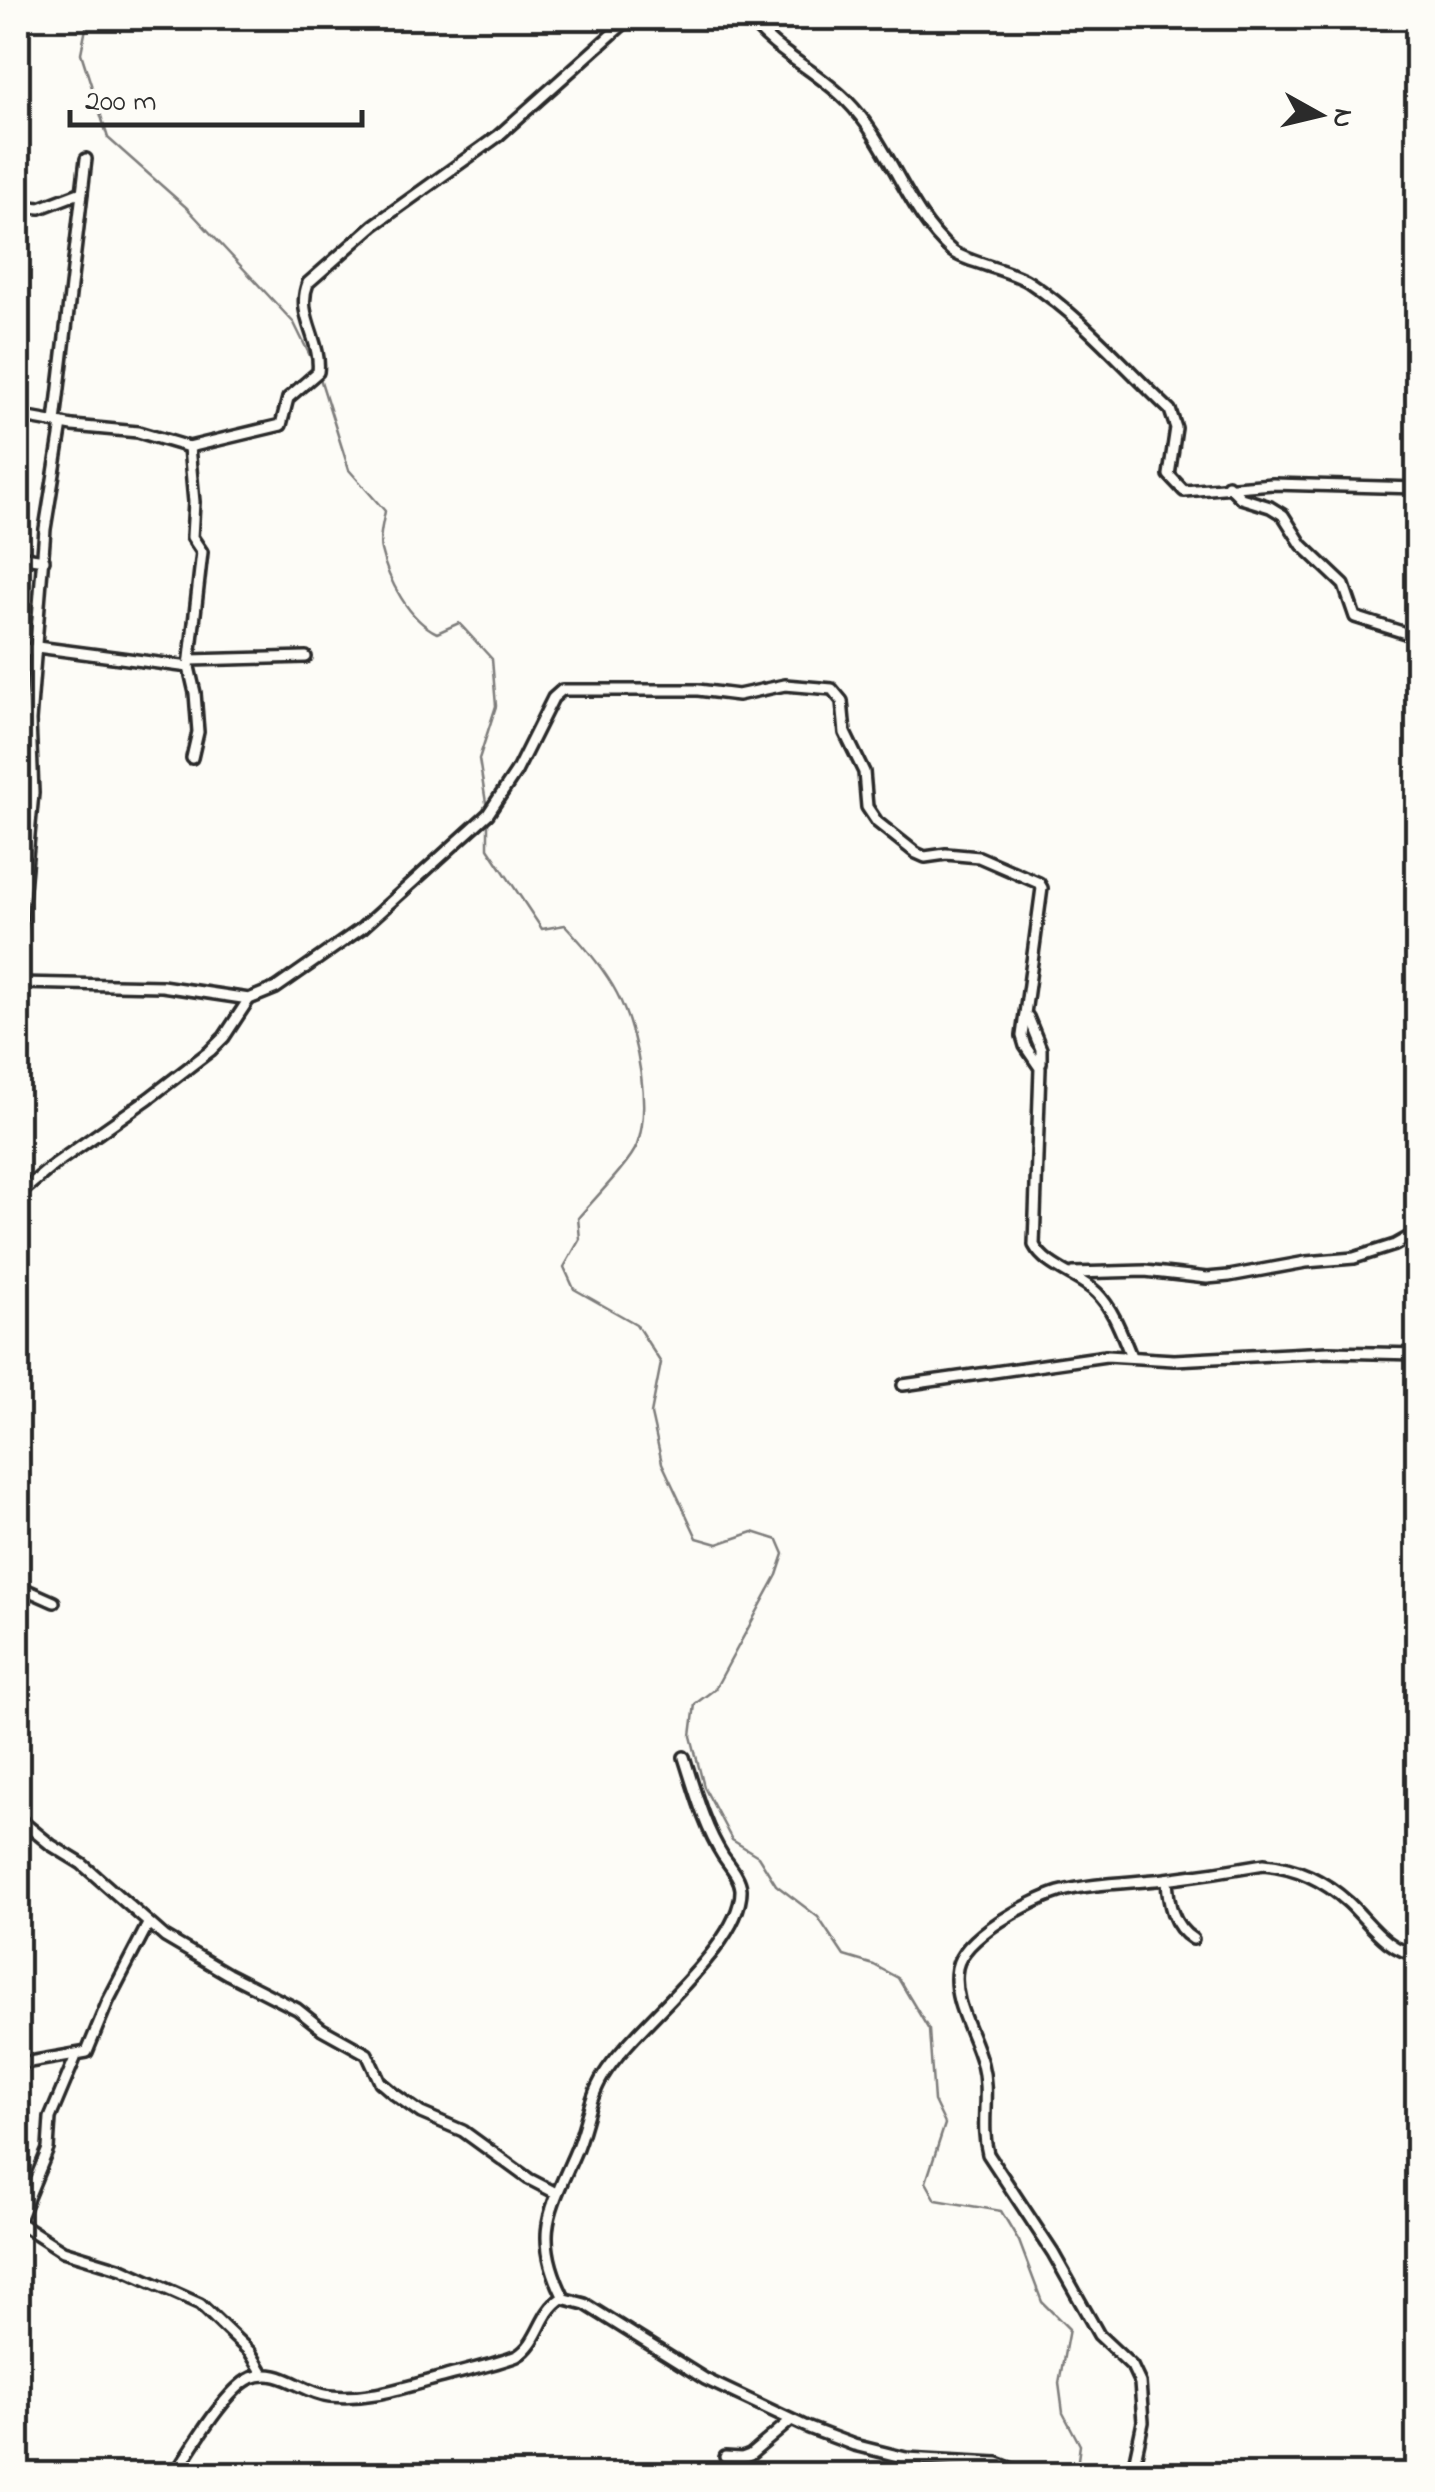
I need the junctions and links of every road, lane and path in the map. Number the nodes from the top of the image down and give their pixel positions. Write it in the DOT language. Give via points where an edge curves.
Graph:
graph roads {
  1 [pos="630,18"];
  2 [pos="749,18"];
  3 [pos="86,159"];
  4 [pos="82,192"];
  5 [pos="18,206"];
  6 [pos="18,416"];
  7 [pos="59,423"];
  8 [pos="190,447"];
  9 [pos="1228,485"];
  10 [pos="1418,488"];
  11 [pos="18,556"];
  12 [pos="44,560"];
  13 [pos="1418,637"];
  14 [pos="36,648"];
  15 [pos="18,649"];
  16 [pos="306,658"];
  17 [pos="190,663"];
  18 [pos="192,758"];
  19 [pos="18,952"];
  20 [pos="18,982"];
  21 [pos="249,1000"];
  22 [pos="18,1195"];
  23 [pos="1418,1232"];
  24 [pos="1070,1273"];
  25 [pos="1418,1354"];
  26 [pos="1131,1356"];
  27 [pos="904,1385"];
  28 [pos="18,1586"];
  29 [pos="54,1602"];
  30 [pos="684,1757"];
  31 [pos="18,1818"];
  32 [pos="1167,1878"];
  33 [pos="148,1924"];
  34 [pos="1193,1940"];
  35 [pos="1418,1955"];
  36 [pos="76,2056"];
  37 [pos="18,2064"];
  38 [pos="556,2193"];
  39 [pos="18,2222"];
  40 [pos="564,2298"];
  41 [pos="264,2374"];
  42 [pos="790,2421"];
  43 [pos="725,2457"];
  44 [pos="175,2474"];
  45 [pos="1025,2474"];
  46 [pos="1132,2474"];
  1 -- 8 [label="street" via="498,136 374,225 308,283 305,318 320,356 318,372 288,398 282,426"];
  2 -- 9 [label="street" via="853,107 952,251 1018,275 1054,298 1170,410 1176,428 1169,475 1177,485 1198,491"];
  3 -- 4 [label="street"];
  4 -- 5 [label="street" via="40,208"];
  4 -- 7 [label="street"];
  6 -- 7 [label="street"];
  7 -- 8 [label="street" via="138,432"];
  7 -- 12 [label="street"];
  8 -- 17 [label="street" via="192,537 202,552"];
  9 -- 10 [label="street"];
  9 -- 13 [label="street" via="1240,498 1283,515 1302,546 1344,585 1355,617"];
  11 -- 12 [label="street"];
  12 -- 14 [label="street"];
  14 -- 15 [label="street"];
  14 -- 17 [label="street"];
  14 -- 19 [label="street" via="33,793"];
  16 -- 17 [label="street"];
  17 -- 18 [label="street" via="198,732"];
  20 -- 21 [label="street" via="162,986"];
  21 -- 22 [label="street" via="210,1051"];
  21 -- 24 [label="street" via="362,928 488,814 562,690 738,695 785,685 832,689 839,694 849,746 864,772 867,807 877,822 916,853 979,857 1042,888 1023,1042 1040,1068 1034,1245"];
  23 -- 24 [label="street" via="1354,1258 1228,1276"];
  24 -- 26 [label="street" via="1106,1304"];
  25 -- 26 [label="street"];
  26 -- 27 [label="street"];
  28 -- 29 [label="street"];
  30 -- 38 [label="street" via="710,1833 738,1878 734,1920 602,2077"];
  31 -- 33 [label="street"];
  32 -- 34 [label="street" via="1169,1905"];
  32 -- 35 [label="street" via="1289,1866 1349,1904 1398,1950"];
  32 -- 46 [label="street" via="1058,1892 993,1926 957,1965 967,2028 982,2062 988,2154 1099,2335 1140,2383 1143,2422"];
  33 -- 36 [label="street" via="90,2048"];
  33 -- 38 [label="street" via="355,2046 394,2094"];
  36 -- 37 [label="street"];
  36 -- 39 [label="street"];
  38 -- 40 [label="street" via="546,2221 549,2256"];
  39 -- 41 [label="street" via="63,2251 200,2304"];
  40 -- 41 [label="street" via="517,2356 405,2390 331,2396"];
  40 -- 42 [label="street"];
  41 -- 44 [label="street" via="235,2392"];
  42 -- 43 [label="street" via="750,2455"];
  42 -- 45 [label="street" via="883,2454 996,2463"];
}
